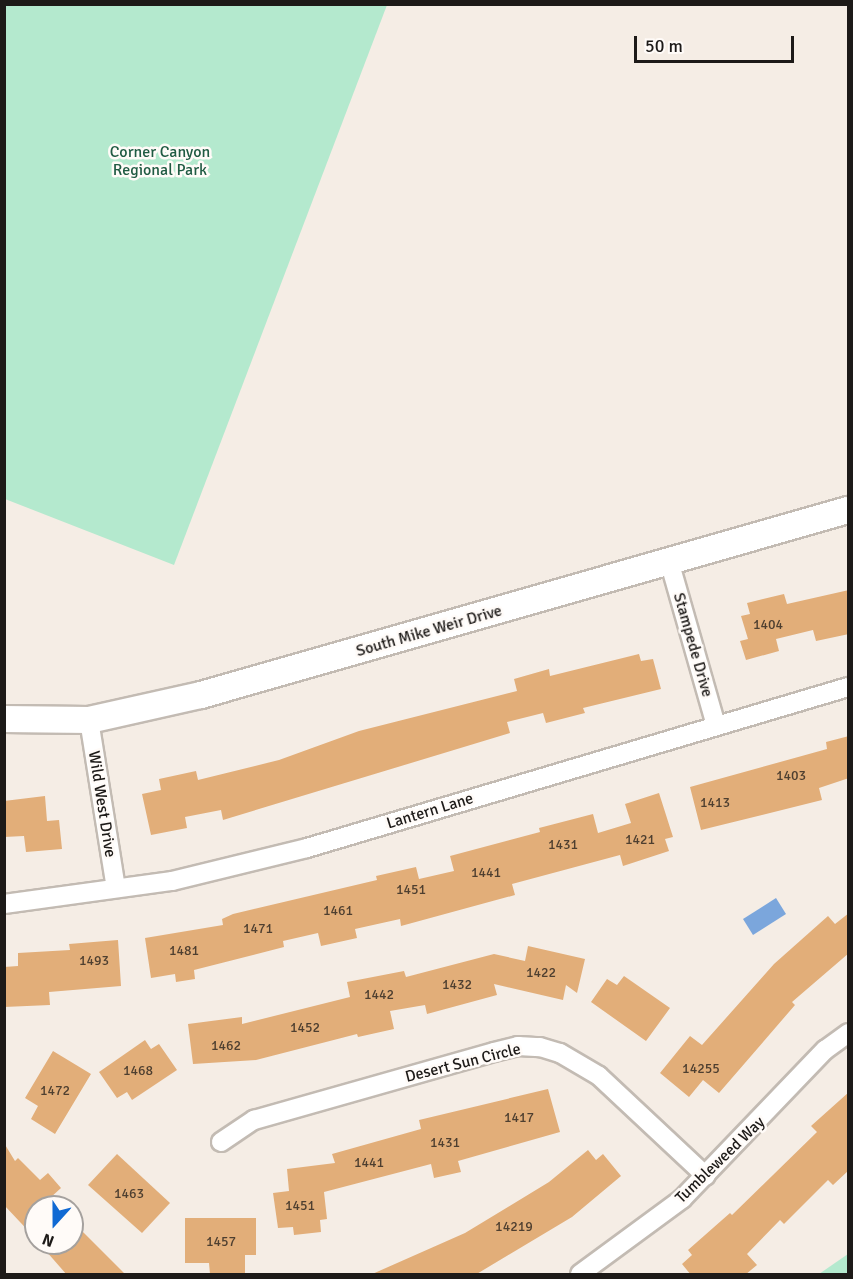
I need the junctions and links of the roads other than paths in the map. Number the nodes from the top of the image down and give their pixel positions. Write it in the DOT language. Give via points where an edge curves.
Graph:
graph roads {
  1 [pos="849,510"];
  2 [pos="670,564"];
  3 [pos="849,687"];
  4 [pos="4,718"];
  5 [pos="89,720"];
  6 [pos="716,725"];
  7 [pos="116,888"];
  8 [pos="4,904"];
  9 [pos="849,1033"];
  10 [pos="221,1142"];
  11 [pos="706,1176"];
  12 [pos="580,1275"];
  1 -- 2 [label="street, South Mike Weir Drive"];
  2 -- 5 [label="street, South Mike Weir Drive" via="201,695"];
  2 -- 6 [label="street, Stampede Drive"];
  3 -- 6 [label="street, Lantern Lane"];
  4 -- 5 [label="street, South Mike Weir Drive"];
  5 -- 7 [label="street, Wild West Drive"];
  6 -- 7 [label="street, Lantern Lane" via="307,848 172,881"];
  7 -- 8 [label="street, Lantern Lane"];
  9 -- 11 [label="street, Tumbleweed Way" via="825,1050"];
  10 -- 11 [label="street, Desert Sun Circle" via="254,1120 494,1052 518,1046 540,1047 560,1053 599,1076"];
  11 -- 12 [label="street, Tumbleweed Way"];
}
